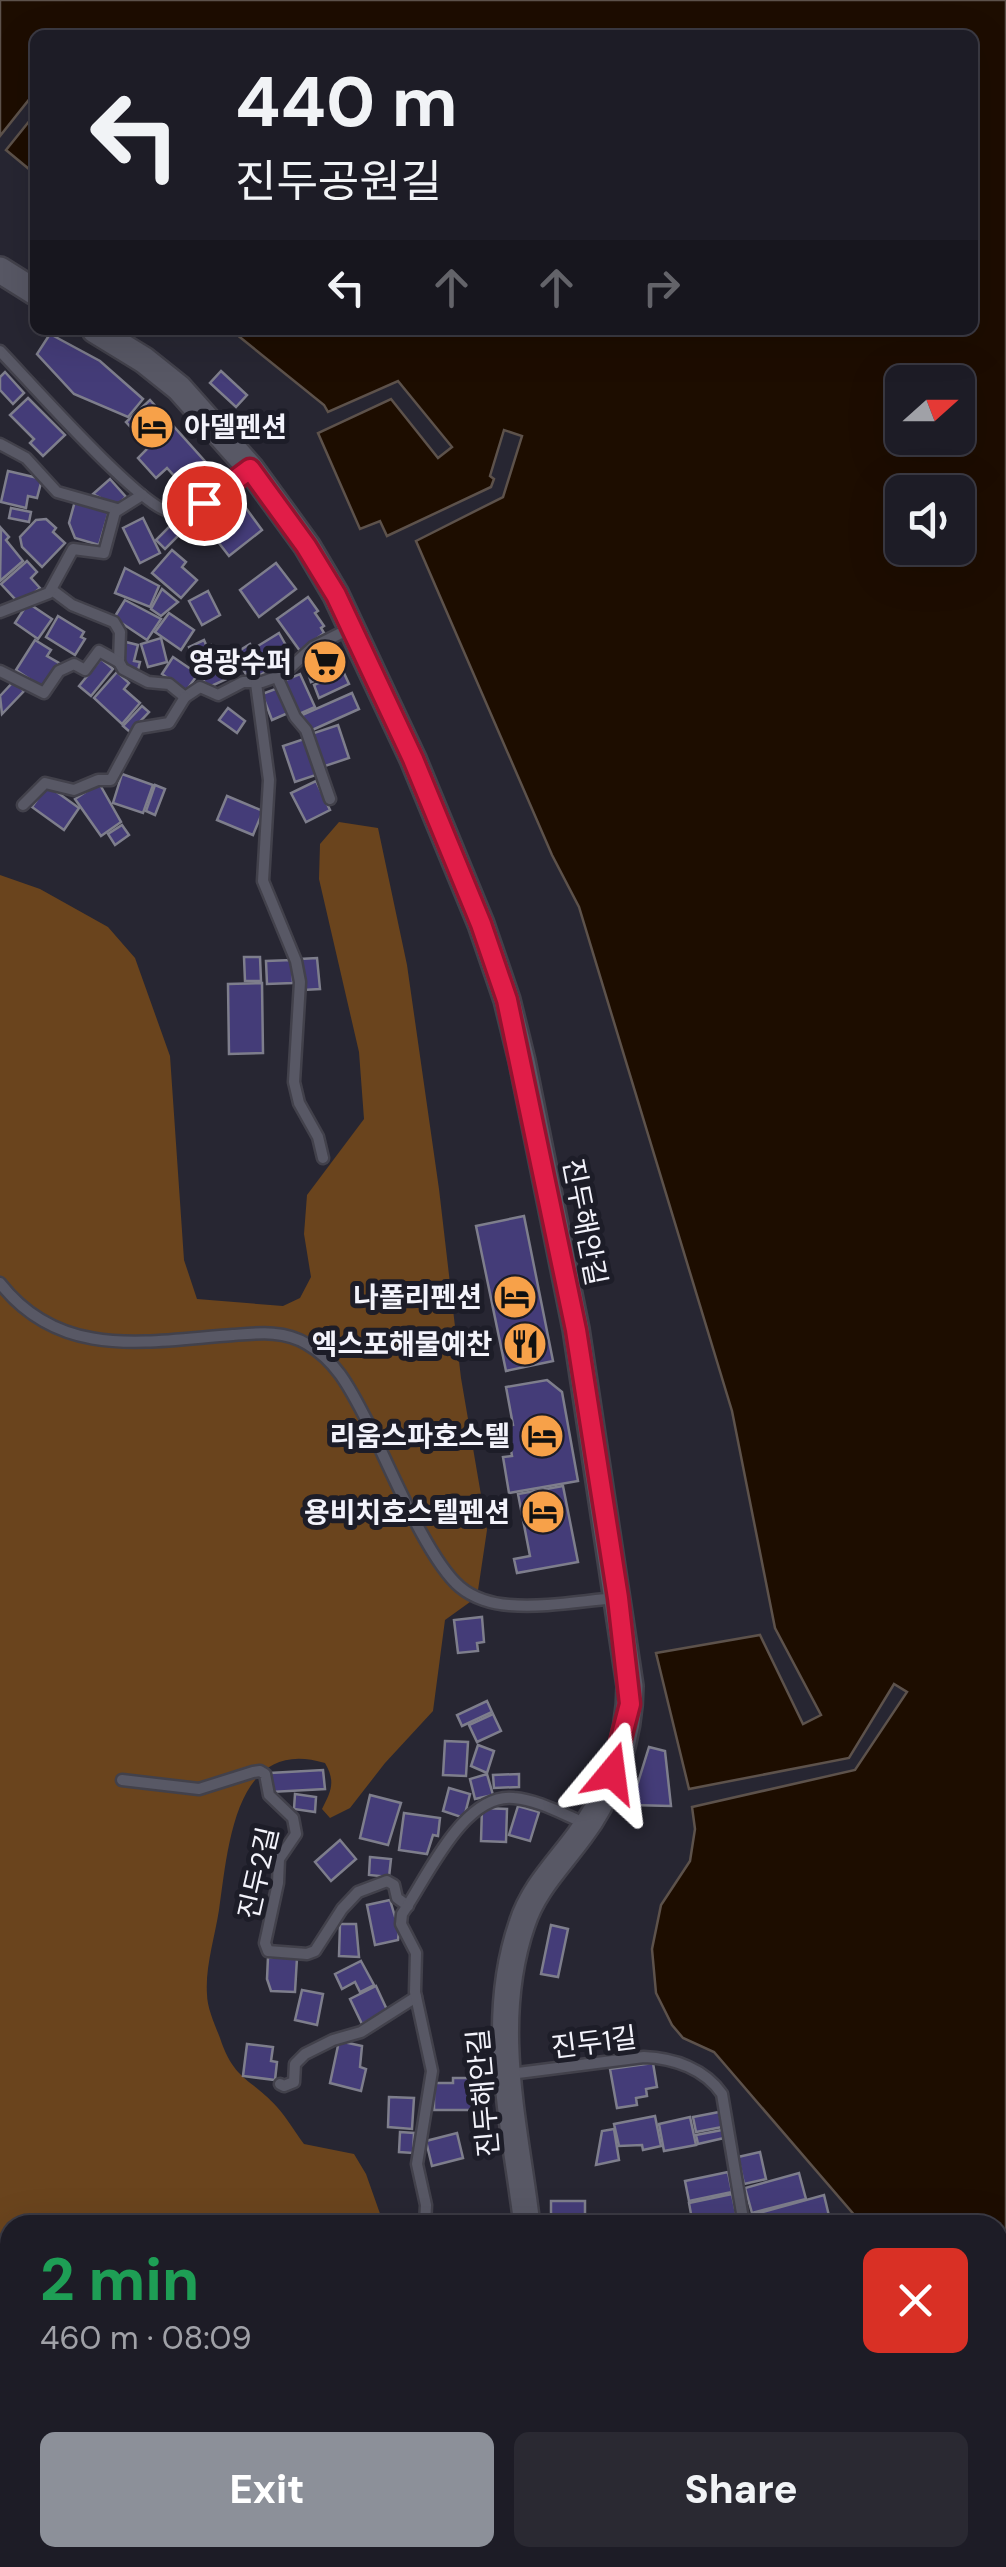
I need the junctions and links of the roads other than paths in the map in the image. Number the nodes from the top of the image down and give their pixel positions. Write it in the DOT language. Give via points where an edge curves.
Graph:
graph roads {
  1 [pos="0,270"];
  2 [pos="30,289"];
  3 [pos="103,335"];
  4 [pos="0,351"];
  5 [pos="0,444"];
  6 [pos="250,469"];
  7 [pos="142,495"];
  8 [pos="118,509"];
  9 [pos="52,590"];
  10 [pos="0,612"];
  11 [pos="352,628"];
  12 [pos="119,662"];
  13 [pos="0,671"];
  14 [pos="277,676"];
  15 [pos="256,682"];
  16 [pos="185,696"];
  17 [pos="330,799"];
  18 [pos="24,805"];
  19 [pos="323,1158"];
  20 [pos="0,1283"];
  21 [pos="618,1598"];
  22 [pos="122,1780"];
  23 [pos="588,1824"];
  24 [pos="408,1906"];
  25 [pos="416,1997"];
  26 [pos="506,2075"];
  27 [pos="280,2084"];
  28 [pos="425,2215"];
  29 [pos="526,2215"];
  30 [pos="742,2215"];
  1 -- 2 [label="street"];
  3 -- 6 [label="street, 진두해안길" via="178,388"];
  4 -- 7 [label="lane"];
  5 -- 8 [label="lane" via="26,458 57,492"];
  6 -- 7 [label="lane" via="184,511 162,510"];
  6 -- 11 [label="street, 진두해안길" via="315,559"];
  7 -- 8 [label="lane"];
  8 -- 9 [label="lane" via="106,551 72,549"];
  9 -- 10 [label="lane"];
  9 -- 12 [label="lane" via="118,626"];
  11 -- 14 [label="lane" via="313,647"];
  11 -- 21 [label="street, 진두해안길" via="413,759 507,1000 576,1330"];
  12 -- 13 [label="lane" via="99,651 85,670 69,664 59,670 44,693"];
  12 -- 16 [label="lane" via="128,674 169,684"];
  14 -- 15 [label="lane"];
  14 -- 17 [label="lane" via="306,730"];
  15 -- 16 [label="lane" via="218,694 200,687"];
  15 -- 19 [label="lane" via="269,780 263,881 296,961 294,1082"];
  16 -- 18 [label="lane" via="169,723 139,728 112,780 74,790 45,783"];
  20 -- 21 [label="lane" via="44,1320 103,1342 295,1337 346,1380 433,1552 458,1586 508,1605"];
  21 -- 23 [label="street, 진두해안길" via="628,1720"];
  22 -- 24 [label="lane, 진두2길" via="198,1788 265,1774 270,1795 293,1818 296,1834 279,1859 268,1951 316,1951 358,1892 387,1881"];
  23 -- 24 [label="lane" via="528,1800 485,1802 440,1851"];
  23 -- 26 [label="street, 진두해안길" via="522,1924 506,2009"];
  24 -- 25 [label="lane" via="402,1924 416,1953"];
  25 -- 27 [label="lane" via="353,2035 305,2054 295,2064 294,2082"];
  25 -- 28 [label="lane" via="432,2071 417,2164"];
  26 -- 29 [label="street, 진두해안길"];
  26 -- 30 [label="lane, 진두1길" via="644,2057 667,2058 712,2078 722,2094"];
}
